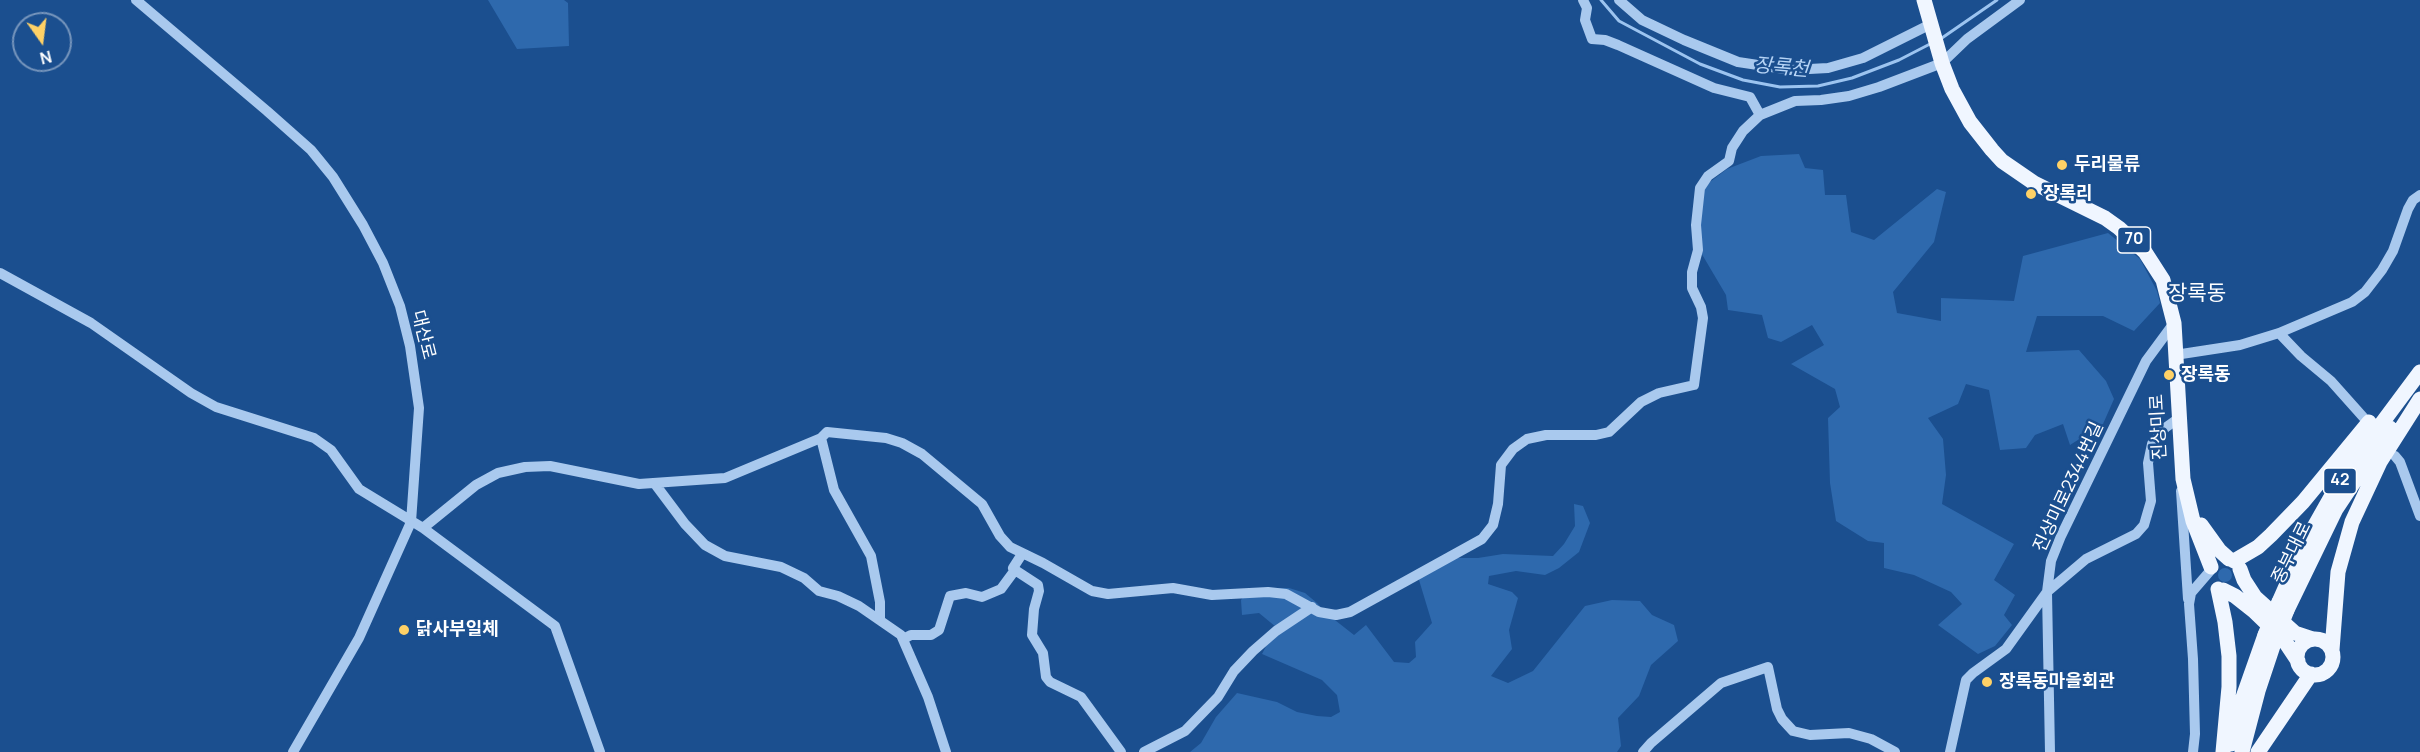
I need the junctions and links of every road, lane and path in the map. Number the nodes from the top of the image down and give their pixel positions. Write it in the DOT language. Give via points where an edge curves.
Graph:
graph roads {
  1 [pos="136,0"];
  2 [pos="1583,0"];
  3 [pos="1619,0"];
  4 [pos="1924,0"];
  5 [pos="2020,0"];
  6 [pos="1931,26"];
  7 [pos="1941,60"];
  8 [pos="1760,115"];
  9 [pos="2420,195"];
  10 [pos="0,273"];
  11 [pos="2174,322"];
  12 [pos="2279,333"];
  13 [pos="2175,355"];
  14 [pos="2420,367"];
  15 [pos="2420,372"];
  16 [pos="2420,392"];
  17 [pos="2420,399"];
  18 [pos="2179,418"];
  19 [pos="2364,418"];
  20 [pos="821,438"];
  21 [pos="2395,456"];
  22 [pos="2181,467"];
  23 [pos="655,484"];
  24 [pos="2189,504"];
  25 [pos="2420,516"];
  26 [pos="411,522"];
  27 [pos="423,528"];
  28 [pos="1022,554"];
  29 [pos="2234,563"];
  30 [pos="1015,570"];
  31 [pos="2215,580"];
  32 [pos="2047,592"];
  33 [pos="2190,599"];
  34 [pos="2283,606"];
  35 [pos="1312,608"];
  36 [pos="880,620"];
  37 [pos="903,639"];
  38 [pos="2269,639"];
  39 [pos="2313,639"];
  40 [pos="2332,650"];
  41 [pos="2298,661"];
  42 [pos="2311,674"];
  43 [pos="293,752"];
  44 [pos="600,752"];
  45 [pos="946,752"];
  46 [pos="1121,752"];
  47 [pos="1144,752"];
  48 [pos="1643,752"];
  49 [pos="1895,752"];
  50 [pos="1950,752"];
  51 [pos="2050,752"];
  52 [pos="2193,752"];
  53 [pos="2223,752"];
  54 [pos="2229,752"];
  55 [pos="2241,752"];
  56 [pos="2258,752"];
  1 -- 26 [label="street, 대산로" via="311,150 363,225 392,284 415,367 419,431"];
  2 -- 8 [label="street" via="1592,39 1605,40 1714,87 1750,97"];
  3 -- 6 [label="street" via="1642,20 1738,62 1791,70 1845,64"];
  4 -- 6 [label="main road, 70"];
  5 -- 7 [label="street"];
  6 -- 7 [label="main road, 70"];
  7 -- 8 [label="street" via="1879,87 1839,98 1795,101"];
  7 -- 11 [label="main road, 진상미로 / 70" via="1970,122 2002,161 2034,183 2105,218 2145,252 2163,280"];
  8 -- 35 [label="street" via="1743,131 1729,161 1708,176 1700,188 1692,288 1703,318 1694,385 1659,393 1641,402 1609,432 1527,439 1501,465 1493,525 1482,539 1350,612 1336,615"];
  9 -- 12 [label="street" via="2408,209 2393,251 2365,292 2352,302"];
  10 -- 26 [label="street" via="91,323 216,407 314,438 331,450 359,489"];
  11 -- 13 [label="main road, 진상미로 / 70"];
  11 -- 32 [label="street, 진상미로2344번길" via="2146,361 2061,536 2051,561"];
  12 -- 13 [label="street" via="2240,345"];
  12 -- 19 [label="street"];
  13 -- 18 [label="main road, 진상미로 / 70"];
  14 -- 29 [label="main road" via="2271,535"];
  15 -- 34 [label="main road, 중부대로 / 42" via="2344,474 2305,543"];
  16 -- 34 [label="main road, 중부대로 / 42" via="2386,433 2336,509"];
  17 -- 40 [label="main road" via="2380,462 2352,522 2338,572"];
  18 -- 22 [label="main road, 진상미로 / 70"];
  18 -- 32 [label="street" via="2152,444 2148,463 2151,501 2144,525 2125,541 2086,559"];
  20 -- 23 [label="street" via="724,477"];
  20 -- 28 [label="street" via="827,432 886,438 922,454 982,504 1000,536"];
  20 -- 36 [label="street" via="834,490 872,556"];
  21 -- 25 [label="street"];
  22 -- 24 [label="main road, 진상미로 / 70"];
  22 -- 33 [label="street" via="2181,519"];
  23 -- 27 [label="street" via="550,466 525,467 498,473 476,484"];
  23 -- 36 [label="street" via="705,545 725,556 781,567 819,591 838,596"];
  24 -- 29 [label="main road" via="2210,539"];
  24 -- 31 [label="main road"];
  26 -- 27 [label="street"];
  26 -- 43 [label="street, 대산로" via="359,638"];
  27 -- 44 [label="street" via="555,626"];
  28 -- 30 [label="street"];
  28 -- 35 [label="street" via="1092,591 1108,594 1173,588 1212,595 1268,592 1286,594"];
  29 -- 31 [label="main road" via="2219,560"];
  29 -- 31 [label="main road" via="2241,575 2237,585 2228,590"];
  29 -- 39 [label="main road" via="2255,597 2295,633"];
  30 -- 37 [label="street" via="1001,588 990,594 950,596 939,630"];
  30 -- 46 [label="street" via="1038,585 1032,635 1043,653 1046,677 1081,697"];
  31 -- 33 [label="street"];
  31 -- 41 [label="main road" via="2254,610 2284,640"];
  31 -- 53 [label="main road" via="2229,656"];
  32 -- 50 [label="street" via="2006,649 1966,680"];
  32 -- 51 [label="street, 진상미로2344번길"];
  33 -- 52 [label="street"];
  34 -- 38 [label="main road, 42, bridge"];
  35 -- 47 [label="street" via="1253,651 1234,671 1218,697 1185,731"];
  36 -- 37 [label="street"];
  37 -- 45 [label="street"];
  38 -- 54 [label="main road, 42" via="2241,703"];
  38 -- 55 [label="main road, 42"];
  39 -- 40 [label="main road" via="2324,641"];
  39 -- 41 [label="main road" via="2299,650"];
  40 -- 42 [label="main road" via="2330,667 2321,674"];
  41 -- 42 [label="main road"];
  42 -- 56 [label="main road"];
  48 -- 49 [label="street" via="1721,683 1768,667 1777,709 1793,731 1810,735 1850,733"];
}
